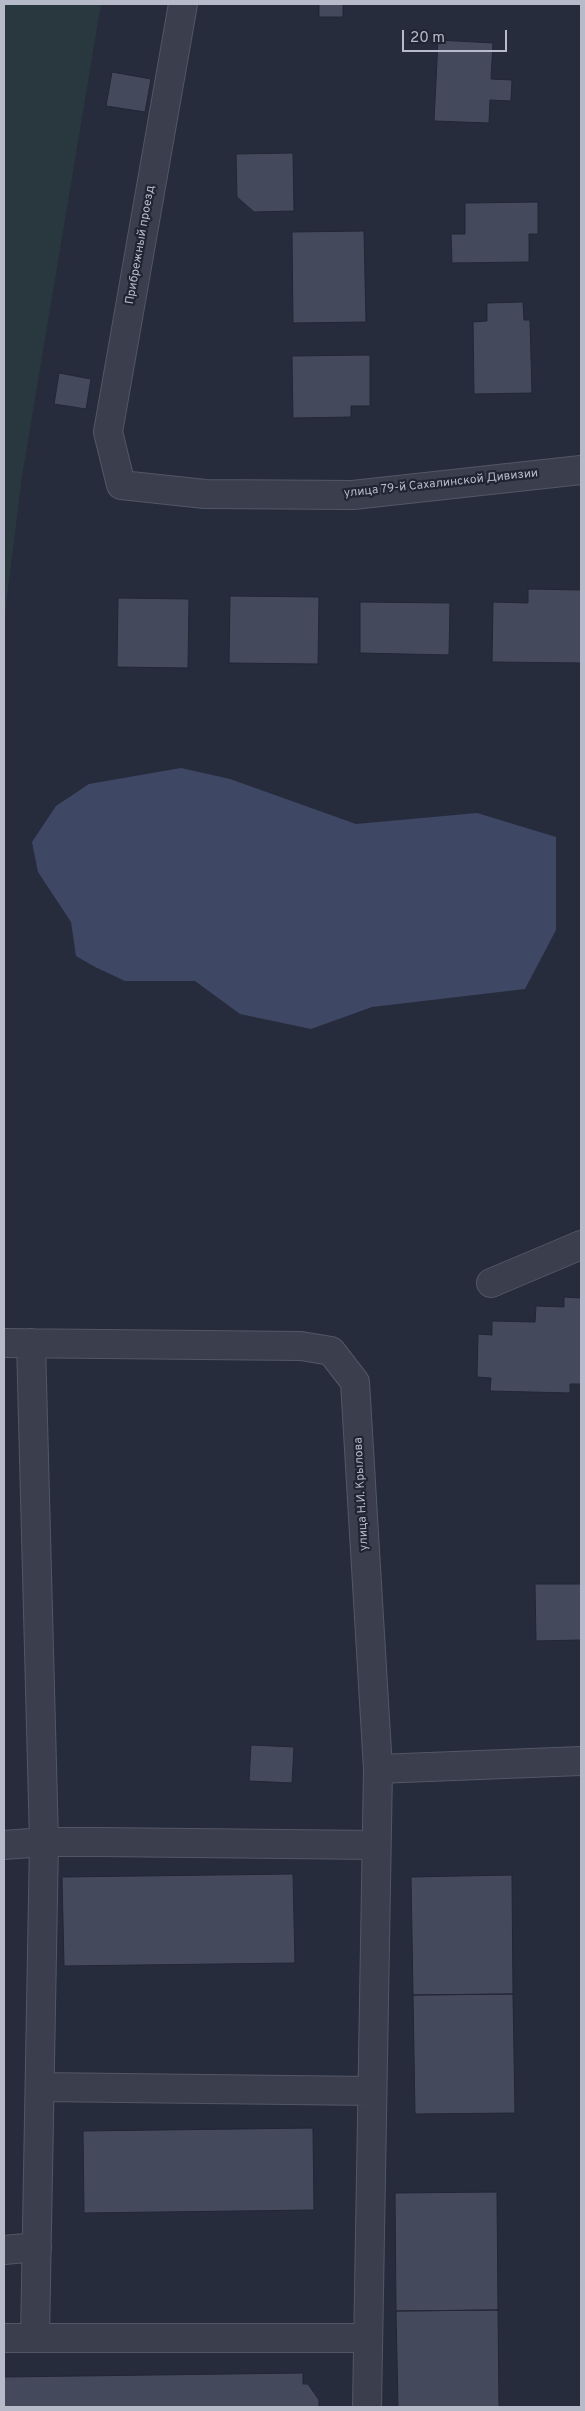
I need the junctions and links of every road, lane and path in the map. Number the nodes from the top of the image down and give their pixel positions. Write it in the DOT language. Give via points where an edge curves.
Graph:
graph roads {
  1 [pos="183,4"];
  2 [pos="581,470"];
  3 [pos="121,485"];
  4 [pos="581,1245"];
  5 [pos="491,1283"];
  6 [pos="4,1343"];
  7 [pos="31,1343"];
  8 [pos="581,1761"];
  9 [pos="378,1770"];
  10 [pos="44,1842"];
  11 [pos="4,1845"];
  12 [pos="376,1845"];
  13 [pos="40,2087"];
  14 [pos="372,2091"];
  15 [pos="37,2248"];
  16 [pos="4,2250"];
  17 [pos="4,2338"];
  18 [pos="35,2338"];
  19 [pos="368,2338"];
  20 [pos="367,2407"];
  1 -- 3 [label="street, Прибрежный проезд" via="108,432"];
  2 -- 3 [label="street, улица 79-й Сахалинской Дивизии" via="353,495 205,494"];
  4 -- 5 [label="street"];
  6 -- 7 [label="street, улица Н.И. Крылова"];
  7 -- 9 [label="street, улица Н.И. Крылова" via="301,1346 331,1351 355,1382"];
  7 -- 10 [label="street"];
  8 -- 9 [label="street"];
  9 -- 12 [label="street, улица Н.И. Крылова"];
  10 -- 11 [label="street"];
  10 -- 12 [label="street"];
  10 -- 13 [label="street"];
  12 -- 14 [label="street, улица Н.И. Крылова"];
  13 -- 14 [label="street"];
  13 -- 15 [label="street"];
  14 -- 19 [label="street, улица Н.И. Крылова"];
  15 -- 16 [label="street"];
  15 -- 18 [label="street"];
  17 -- 18 [label="street"];
  18 -- 19 [label="street"];
  19 -- 20 [label="street, улица Н.И. Крылова"];
}
